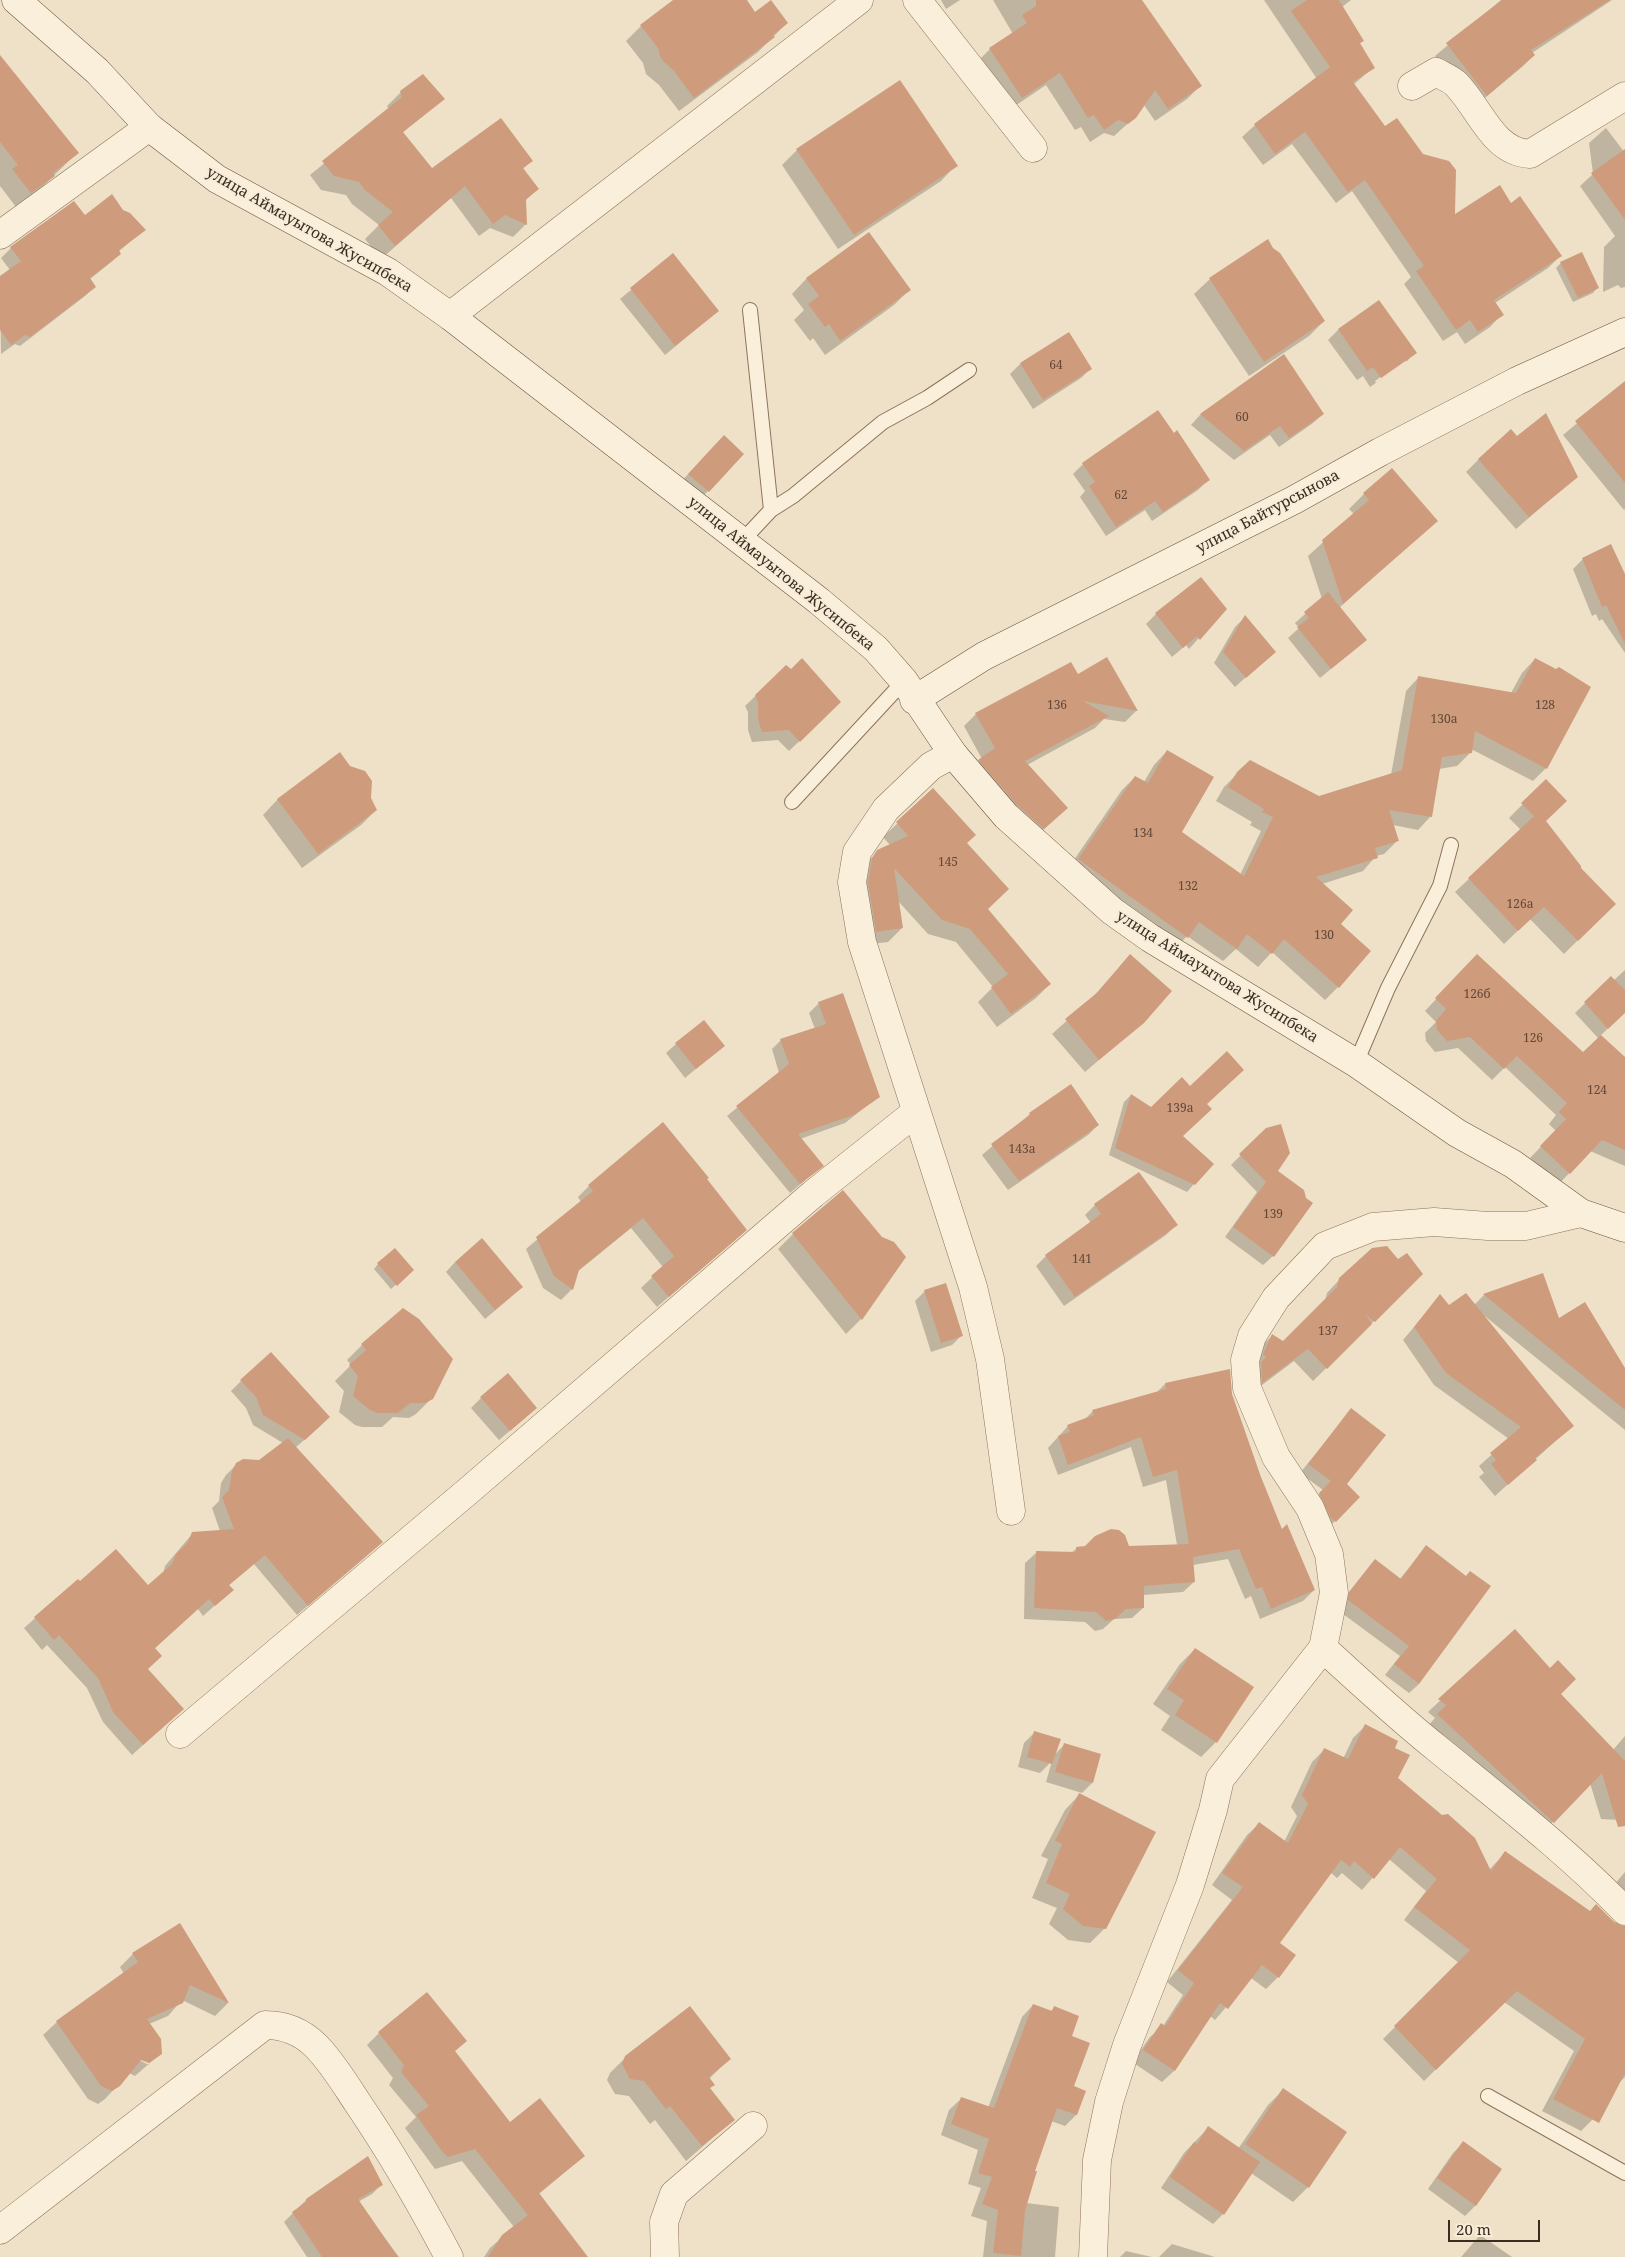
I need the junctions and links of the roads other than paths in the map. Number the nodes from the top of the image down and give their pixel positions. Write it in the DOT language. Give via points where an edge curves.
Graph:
graph roads {
  1 [pos="16,0"];
  2 [pos="859,0"];
  3 [pos="917,0"];
  4 [pos="1412,86"];
  5 [pos="1625,96"];
  6 [pos="149,127"];
  7 [pos="1033,148"];
  8 [pos="0,234"];
  9 [pos="750,310"];
  10 [pos="450,316"];
  11 [pos="1625,332"];
  12 [pos="969,370"];
  13 [pos="771,510"];
  14 [pos="743,540"];
  15 [pos="909,691"];
  16 [pos="954,754"];
  17 [pos="792,802"];
  18 [pos="1451,845"];
  19 [pos="1356,1062"];
  20 [pos="916,1112"];
  21 [pos="1582,1212"];
  22 [pos="1625,1228"];
  23 [pos="1011,1511"];
  24 [pos="1323,1648"];
  25 [pos="180,1734"];
  26 [pos="1625,1911"];
  27 [pos="1488,2096"];
  28 [pos="753,2126"];
  29 [pos="1625,2172"];
  30 [pos="0,2230"];
  31 [pos="449,2257"];
  32 [pos="665,2257"];
  33 [pos="1093,2257"];
  1 -- 6 [label="street, улица Аймауытова Жусипбека" via="98,71"];
  2 -- 10 [label="street"];
  3 -- 7 [label="street"];
  4 -- 5 [label="street" via="1436,72 1456,84 1488,128 1507,148 1520,154 1530,154"];
  6 -- 8 [label="street"];
  6 -- 10 [label="street, улица Аймауытова Жусипбека" via="216,179 388,272"];
  9 -- 13 [label="lane"];
  10 -- 14 [label="street, улица Аймауытова Жусипбека" via="643,467"];
  11 -- 15 [label="street, улица Байтурсынова" via="1517,381 1294,500"];
  12 -- 13 [label="lane" via="883,422 793,496"];
  13 -- 14 [label="lane"];
  14 -- 15 [label="street, улица Аймауытова Жусипбека" via="876,649"];
  15 -- 16 [label="street, улица Аймауытова Жусипбека"];
  15 -- 17 [label="lane"];
  16 -- 19 [label="street, улица Аймауытова Жусипбека" via="1006,816 1112,911 1150,938"];
  16 -- 20 [label="street" via="931,766 886,809 857,852 852,882 862,942"];
  18 -- 19 [label="lane" via="1440,886 1388,988"];
  19 -- 21 [label="street, улица Аймауытова Жусипбека"];
  20 -- 23 [label="street" via="978,1305 990,1359"];
  20 -- 25 [label="street" via="806,1200"];
  21 -- 22 [label="street, улица Аймауытова Жусипбека"];
  21 -- 24 [label="street" via="1526,1226 1434,1222 1373,1227 1325,1246 1276,1298 1252,1336 1245,1360 1248,1388 1276,1457 1310,1508 1329,1554 1334,1593"];
  24 -- 26 [label="street" via="1417,1732 1591,1876"];
  24 -- 33 [label="street" via="1220,1779 1190,1885 1127,2045 1109,2102 1096,2160"];
  27 -- 29 [label="lane"];
  28 -- 32 [label="street" via="674,2194 664,2222"];
  30 -- 31 [label="street" via="265,2025 280,2025 300,2033 317,2047 346,2085 394,2157"];
}
